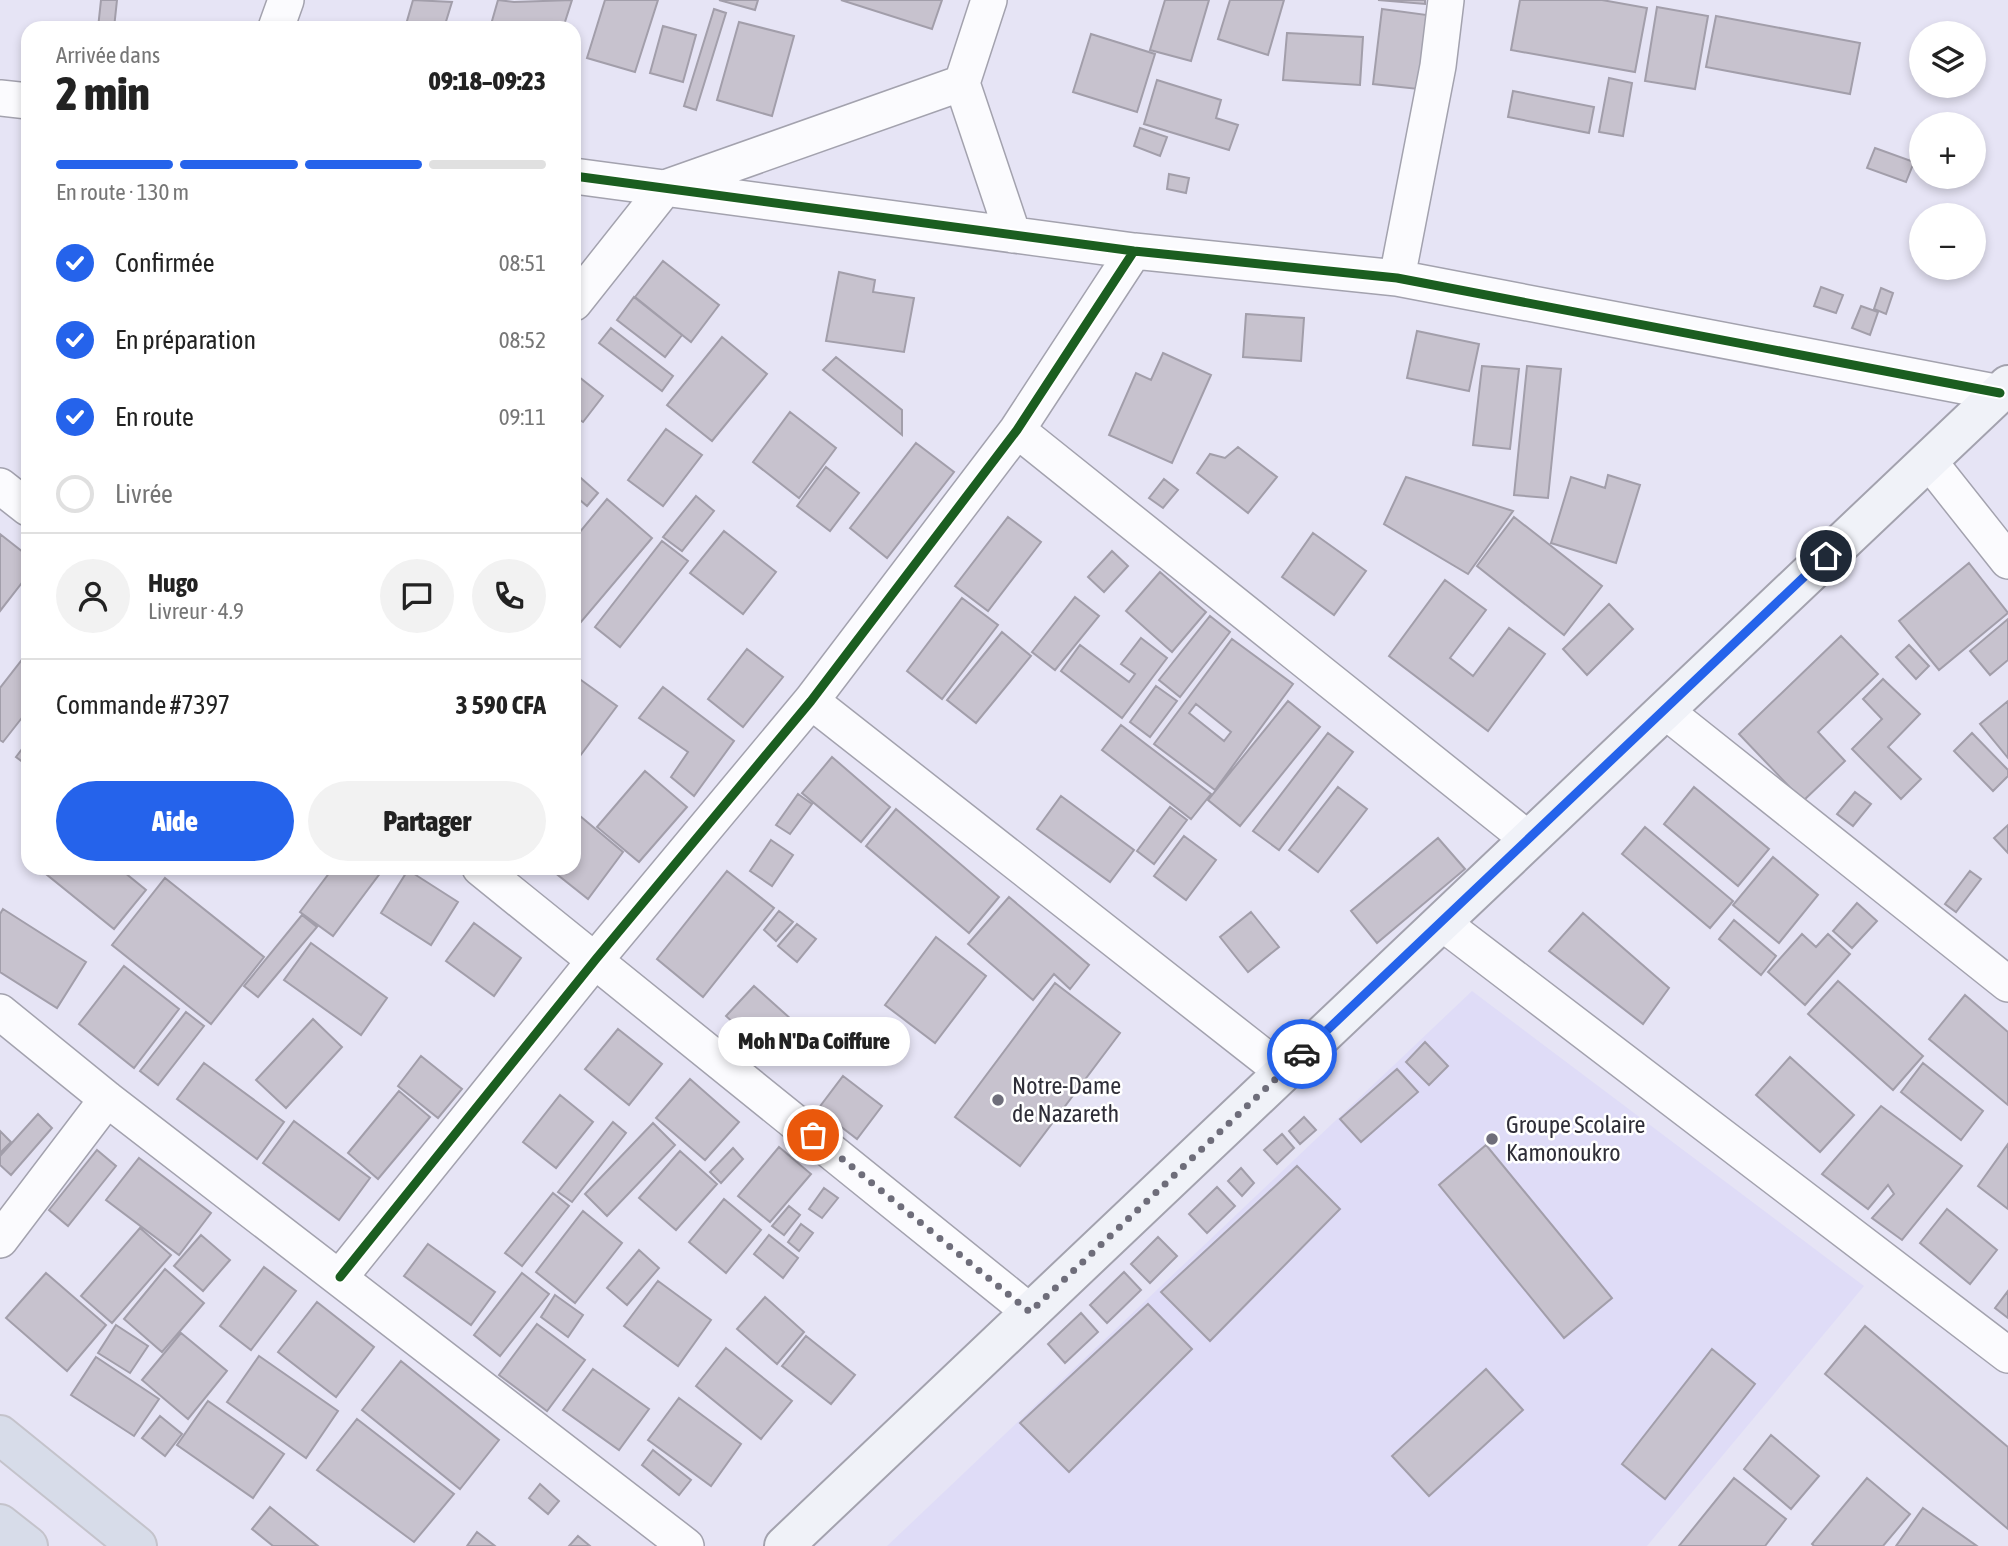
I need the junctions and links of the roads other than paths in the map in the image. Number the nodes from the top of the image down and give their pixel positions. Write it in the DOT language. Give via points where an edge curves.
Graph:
graph roads {
  1 [pos="286,0"];
  2 [pos="989,0"];
  3 [pos="1446,0"];
  4 [pos="278,21"];
  5 [pos="962,83"];
  6 [pos="0,97"];
  7 [pos="21,100"];
  8 [pos="581,177"];
  9 [pos="665,188"];
  10 [pos="1013,235"];
  11 [pos="1133,251"];
  12 [pos="1396,278"];
  13 [pos="581,294"];
  14 [pos="2004,389"];
  15 [pos="1017,430"];
  16 [pos="1928,460"];
  17 [pos="0,486"];
  18 [pos="21,502"];
  19 [pos="2008,561"];
  20 [pos="811,701"];
  21 [pos="1664,710"];
  22 [pos="1528,839"];
  23 [pos="489,875"];
  24 [pos="1441,922"];
  25 [pos="596,959"];
  26 [pos="2008,984"];
  27 [pos="0,1012"];
  28 [pos="1283,1072"];
  29 [pos="107,1099"];
  30 [pos="0,1240"];
  31 [pos="341,1277"];
  32 [pos="1030,1312"];
  33 [pos="2008,1355"];
  34 [pos="0,1435"];
  35 [pos="0,1524"];
  36 [pos="28,1546"];
  37 [pos="137,1546"];
  38 [pos="686,1546"];
  39 [pos="784,1546"];
  1 -- 4 [label="street"];
  2 -- 5 [label="street"];
  3 -- 12 [label="street" via="1438,66"];
  5 -- 9 [label="street"];
  5 -- 10 [label="street"];
  6 -- 7 [label="street"];
  8 -- 9 [label="street"];
  9 -- 10 [label="street"];
  9 -- 13 [label="street"];
  10 -- 11 [label="street"];
  11 -- 12 [label="street"];
  11 -- 15 [label="street"];
  12 -- 14 [label="street"];
  14 -- 16 [label="main road"];
  15 -- 20 [label="street"];
  15 -- 22 [label="street"];
  16 -- 19 [label="street"];
  16 -- 21 [label="main road"];
  17 -- 18 [label="street"];
  20 -- 25 [label="street"];
  20 -- 28 [label="street"];
  21 -- 22 [label="main road"];
  21 -- 26 [label="street"];
  22 -- 24 [label="main road"];
  23 -- 25 [label="street"];
  24 -- 28 [label="main road"];
  24 -- 33 [label="street"];
  25 -- 31 [label="street"];
  25 -- 32 [label="street"];
  27 -- 29 [label="street"];
  28 -- 32 [label="main road"];
  29 -- 30 [label="street"];
  29 -- 31 [label="street"];
  31 -- 38 [label="street"];
  32 -- 39 [label="main road"];
  34 -- 37 [label="highway"];
  35 -- 36 [label="highway"];
}
